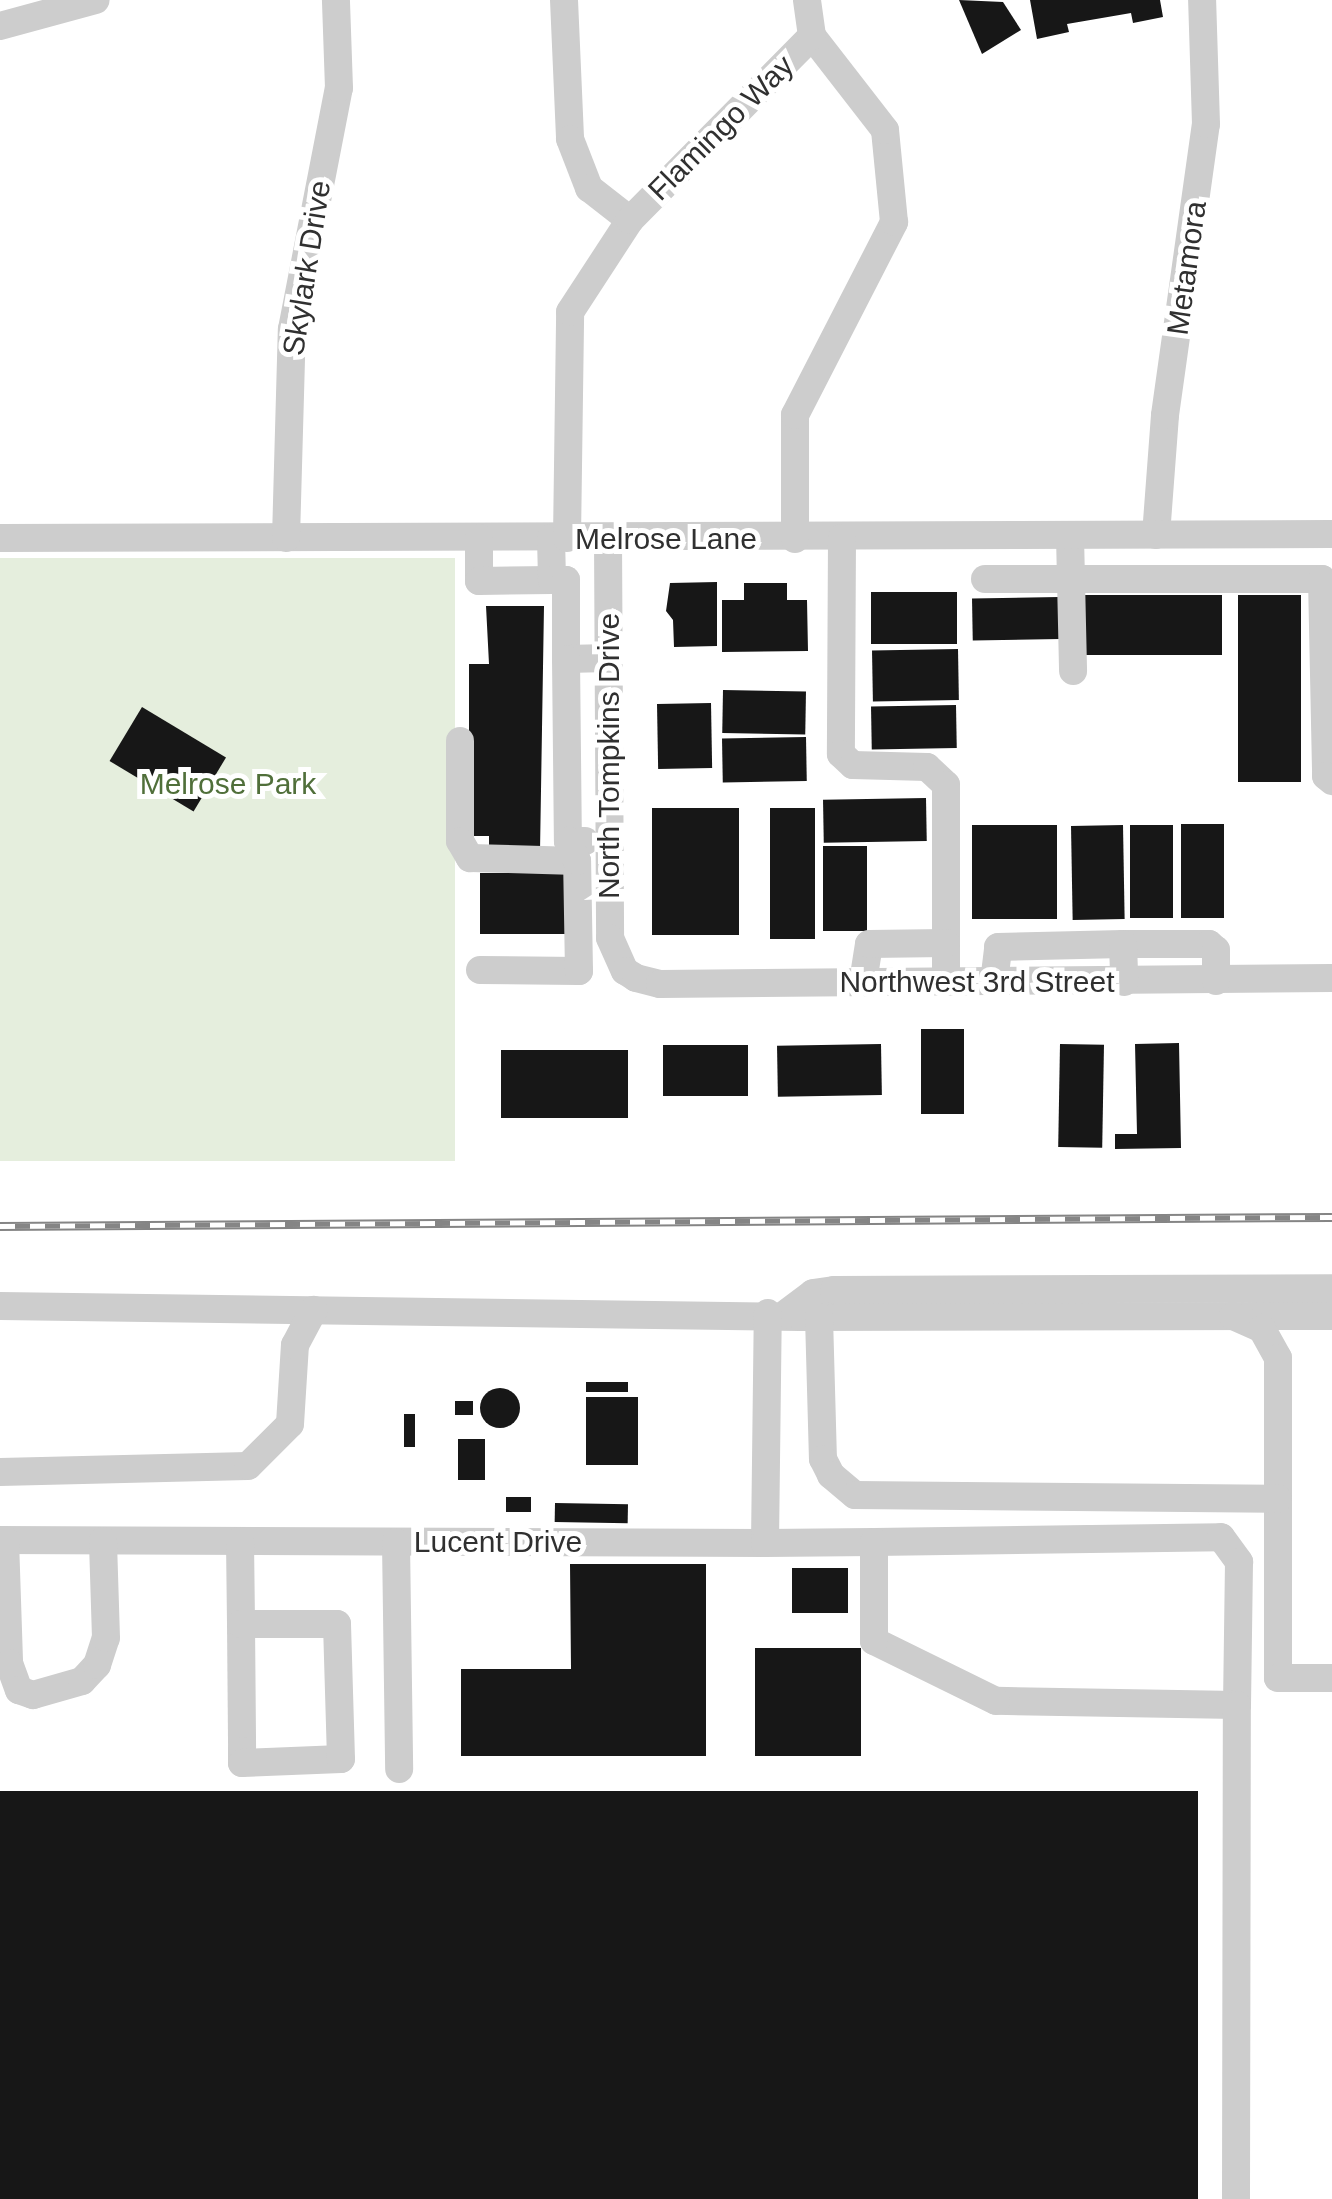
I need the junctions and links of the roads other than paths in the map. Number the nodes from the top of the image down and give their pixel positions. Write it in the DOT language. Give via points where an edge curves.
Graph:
graph roads {
  1 [pos="96,0"];
  2 [pos="336,0"];
  3 [pos="564,0"];
  4 [pos="808,0"];
  5 [pos="1202,0"];
  6 [pos="0,26"];
  7 [pos="812,36"];
  8 [pos="630,220"];
  9 [pos="1332,534"];
  10 [pos="1156,535"];
  11 [pos="1070,536"];
  12 [pos="0,538"];
  13 [pos="286,538"];
  14 [pos="478,538"];
  15 [pos="559,538"];
  16 [pos="608,538"];
  17 [pos="842,538"];
  18 [pos="796,539"];
  19 [pos="552,580"];
  20 [pos="986,580"];
  21 [pos="1071,580"];
  22 [pos="1329,646"];
  23 [pos="608,658"];
  24 [pos="566,659"];
  25 [pos="1073,671"];
  26 [pos="1329,716"];
  27 [pos="460,741"];
  28 [pos="567,754"];
  29 [pos="609,755"];
  30 [pos="1332,781"];
  31 [pos="610,842"];
  32 [pos="574,863"];
  33 [pos="610,889"];
  34 [pos="578,938"];
  35 [pos="610,938"];
  36 [pos="946,943"];
  37 [pos="895,944"];
  38 [pos="1124,944"];
  39 [pos="480,970"];
  40 [pos="625,971"];
  41 [pos="1332,978"];
  42 [pos="1216,981"];
  43 [pos="862,982"];
  44 [pos="896,982"];
  45 [pos="946,982"];
  46 [pos="994,982"];
  47 [pos="1124,982"];
  48 [pos="0,1306"];
  49 [pos="1331,1306"];
  50 [pos="314,1310"];
  51 [pos="776,1314"];
  52 [pos="1232,1315"];
  53 [pos="820,1317"];
  54 [pos="1278,1358"];
  55 [pos="0,1472"];
  56 [pos="1278,1499"];
  57 [pos="2,1540"];
  58 [pos="103,1540"];
  59 [pos="240,1541"];
  60 [pos="396,1542"];
  61 [pos="874,1542"];
  62 [pos="765,1543"];
  63 [pos="241,1624"];
  64 [pos="1332,1678"];
  65 [pos="1237,1705"];
  66 [pos="399,1769"];
  67 [pos="1236,2199"];
  1 -- 6 [label="street"];
  2 -- 13 [label="street, Skylark Drive" via="340,88 292,329"];
  3 -- 8 [label="street" via="570,139 589,188"];
  4 -- 7 [label="street"];
  5 -- 10 [label="street, Metamora" via="1206,124 1165,415"];
  7 -- 8 [label="street, Flamingo Way"];
  7 -- 18 [label="street" via="885,130 894,222 795,415"];
  8 -- 15 [label="street" via="570,312"];
  9 -- 10 [label="street, Melrose Lane"];
  10 -- 11 [label="street, Melrose Lane"];
  11 -- 17 [label="street, Melrose Lane"];
  11 -- 21 [label="street"];
  12 -- 13 [label="street, Melrose Lane"];
  13 -- 14 [label="street, Melrose Lane"];
  14 -- 15 [label="street, Melrose Lane"];
  14 -- 19 [label="street" via="479,581"];
  15 -- 16 [label="street, Melrose Lane"];
  15 -- 19 [label="street"];
  16 -- 18 [label="street, Melrose Lane"];
  16 -- 23 [label="street, North Tompkins Drive"];
  17 -- 18 [label="street, Melrose Lane"];
  17 -- 36 [label="street" via="842,754 853,765 926,767 946,785"];
  19 -- 24 [label="street" via="566,580"];
  20 -- 21 [label="street"];
  21 -- 22 [label="street" via="1322,580"];
  21 -- 25 [label="street"];
  22 -- 26 [label="street"];
  23 -- 24 [label="street"];
  23 -- 29 [label="street, North Tompkins Drive"];
  24 -- 28 [label="street"];
  26 -- 30 [label="street" via="1326,776"];
  27 -- 32 [label="street" via="460,840 470,858"];
  28 -- 29 [label="street"];
  28 -- 32 [label="street"];
  29 -- 31 [label="street, North Tompkins Drive"];
  31 -- 32 [label="street"];
  31 -- 33 [label="street, North Tompkins Drive"];
  32 -- 33 [label="street"];
  32 -- 34 [label="street"];
  33 -- 35 [label="street, North Tompkins Drive"];
  34 -- 35 [label="street"];
  34 -- 39 [label="street" via="578,971"];
  35 -- 40 [label="street, North Tompkins Drive"];
  36 -- 37 [label="street"];
  36 -- 45 [label="street"];
  37 -- 43 [label="street" via="865,948"];
  37 -- 44 [label="street"];
  38 -- 42 [label="street" via="1208,944 1216,950"];
  38 -- 46 [label="street" via="998,947"];
  38 -- 47 [label="street"];
  40 -- 43 [label="street, Northwest 3rd Street" via="660,984"];
  41 -- 42 [label="street, Northwest 3rd Street"];
  42 -- 47 [label="street, Northwest 3rd Street"];
  43 -- 44 [label="street, Northwest 3rd Street"];
  44 -- 45 [label="street, Northwest 3rd Street"];
  45 -- 46 [label="street, Northwest 3rd Street"];
  46 -- 47 [label="street, Northwest 3rd Street"];
  48 -- 50 [label="street"];
  49 -- 51 [label="street" via="834,1290"];
  49 -- 52 [label="street"];
  49 -- 54 [label="street" via="1290,1332"];
  50 -- 51 [label="street"];
  50 -- 55 [label="street" via="294,1345 290,1424 248,1466"];
  51 -- 53 [label="street"];
  51 -- 62 [label="street"];
  52 -- 53 [label="street"];
  52 -- 54 [label="street" via="1262,1329"];
  53 -- 56 [label="street" via="823,1458 831,1476 856,1495"];
  54 -- 56 [label="street"];
  56 -- 64 [label="street" via="1278,1678"];
  57 -- 58 [label="street, Lucent Drive"];
  57 -- 58 [label="street" via="8,1663 19,1690 33,1695 82,1680 97,1664 106,1638"];
  58 -- 59 [label="street, Lucent Drive"];
  59 -- 60 [label="street, Lucent Drive"];
  59 -- 63 [label="street"];
  60 -- 62 [label="street, Lucent Drive"];
  60 -- 66 [label="street"];
  61 -- 62 [label="street, Lucent Drive"];
  61 -- 65 [label="street" via="874,1641 996,1701"];
  61 -- 65 [label="street, Lucent Drive" via="1220,1537 1239,1562"];
  63 -- 63 [label="street" via="242,1763 341,1759 338,1624"];
  65 -- 67 [label="street"];
}
